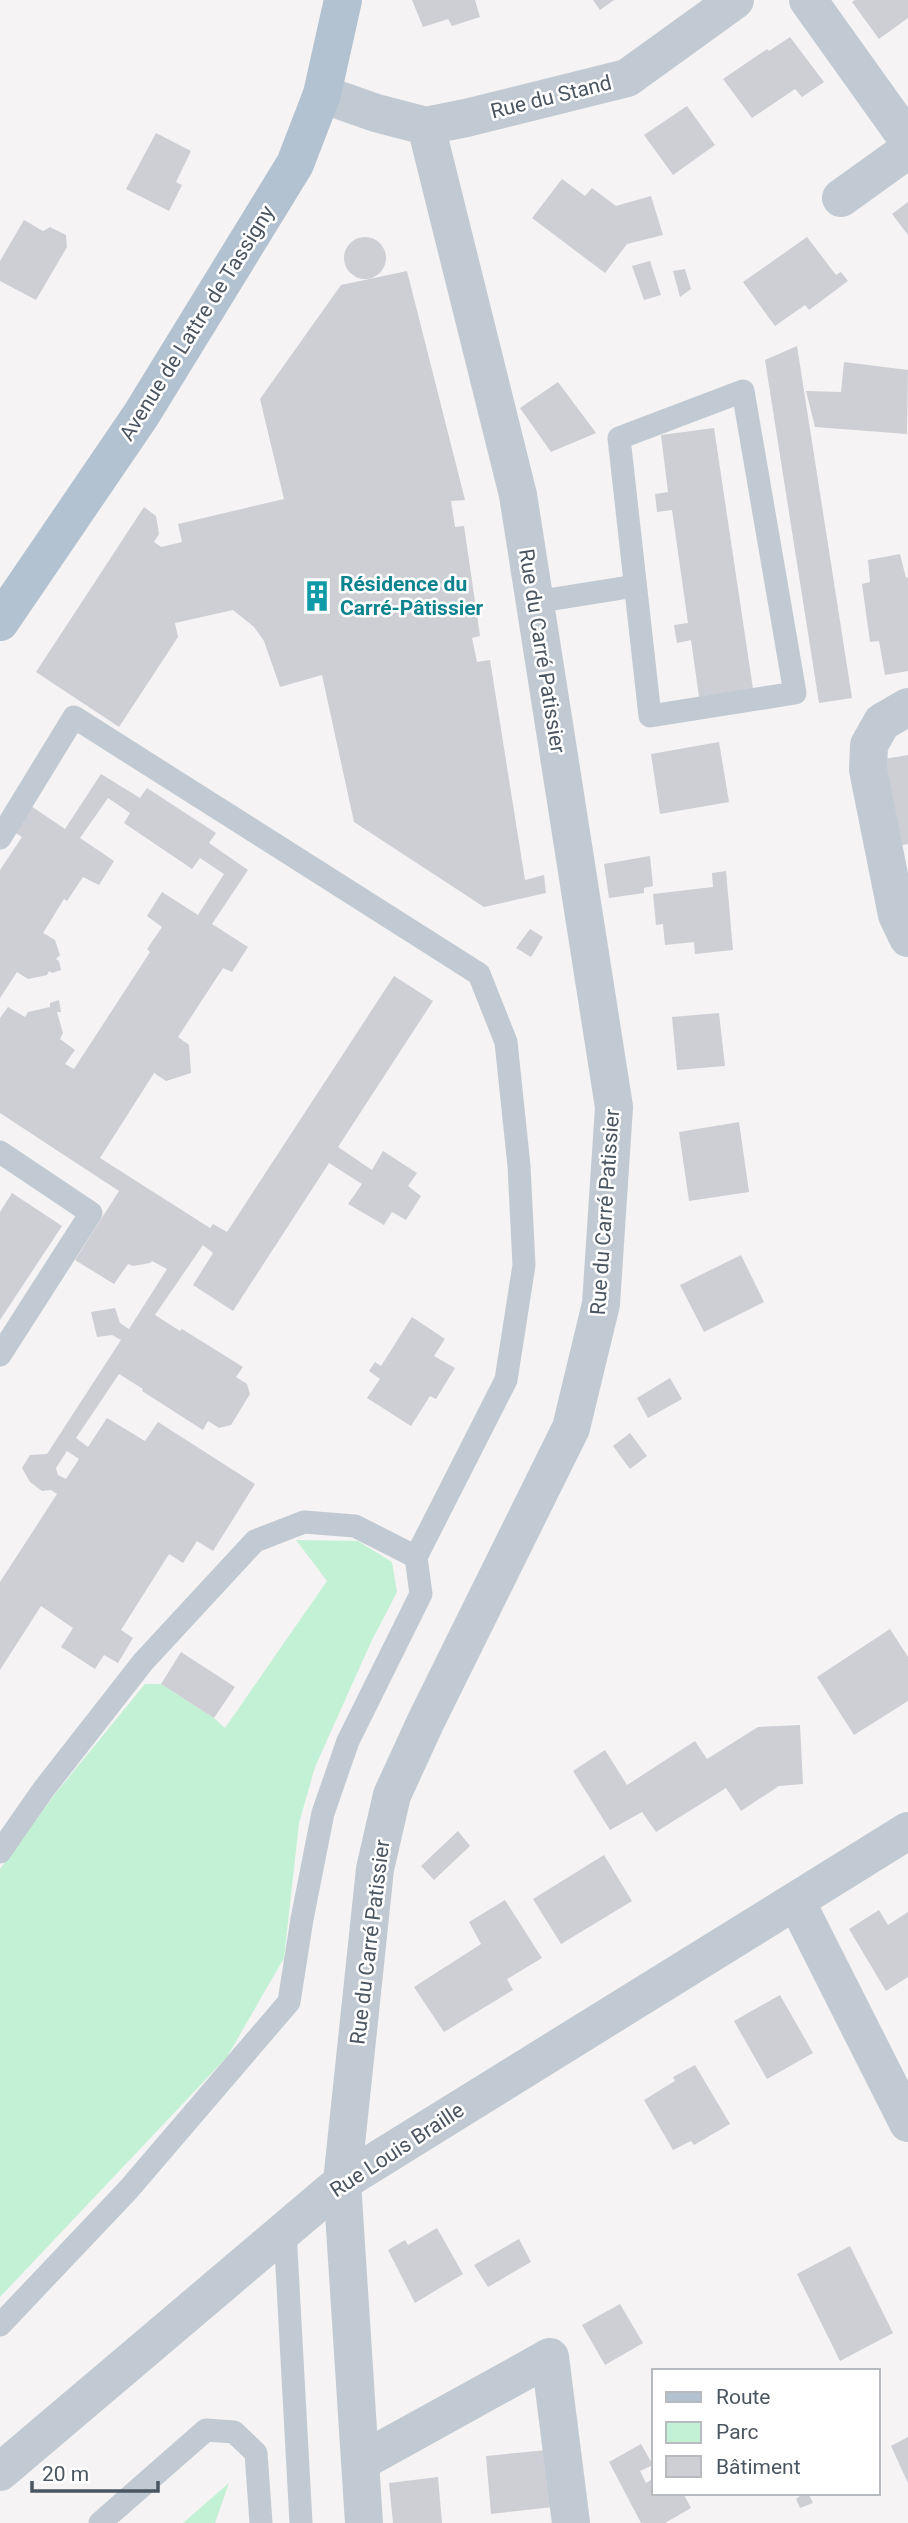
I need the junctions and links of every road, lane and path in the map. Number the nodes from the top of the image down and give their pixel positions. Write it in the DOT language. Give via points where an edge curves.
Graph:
graph roads {
  1 [pos="343,0"];
  2 [pos="735,0"];
  3 [pos="808,0"];
  4 [pos="321,94"];
  5 [pos="426,126"];
  6 [pos="908,140"];
  7 [pos="908,150"];
  8 [pos="841,198"];
  9 [pos="635,586"];
  10 [pos="535,602"];
  11 [pos="0,622"];
  12 [pos="908,707"];
  13 [pos="0,838"];
  14 [pos="908,938"];
  15 [pos="0,1152"];
  16 [pos="0,1355"];
  17 [pos="416,1557"];
  18 [pos="908,1831"];
  19 [pos="0,1852"];
  20 [pos="796,1901"];
  21 [pos="908,2123"];
  22 [pos="342,2182"];
  23 [pos="285,2231"];
  24 [pos="0,2325"];
  25 [pos="360,2462"];
  26 [pos="0,2472"];
  27 [pos="100,2523"];
  28 [pos="261,2523"];
  29 [pos="301,2523"];
  30 [pos="364,2523"];
  31 [pos="571,2523"];
  1 -- 4 [label="main road, Avenue de Lattre de Tassigny"];
  2 -- 5 [label="street, Rue du Stand" via="626,78"];
  3 -- 6 [label="street"];
  4 -- 5 [label="street"];
  4 -- 11 [label="main road, Avenue de Lattre de Tassigny" via="295,164 141,415"];
  5 -- 10 [label="street, Rue du Carré Patissier" via="518,495"];
  7 -- 8 [label="street"];
  9 -- 9 [label="lane" via="620,438 743,391 794,692 650,716"];
  9 -- 10 [label="lane"];
  10 -- 22 [label="street, Rue du Carré Patissier" via="614,1107 601,1304 571,1427 392,1795 375,1869"];
  12 -- 14 [label="street" via="882,722 869,745 868,770 897,915"];
  13 -- 17 [label="lane" via="74,718 479,974 506,1042 524,1265 506,1380"];
  15 -- 16 [label="lane" via="90,1213"];
  17 -- 19 [label="lane" via="355,1526 304,1522 255,1541 143,1662"];
  17 -- 24 [label="lane" via="421,1594 348,1741 323,1813 289,2002 128,2190"];
  18 -- 20 [label="street, Rue Louis Braille"];
  20 -- 21 [label="street"];
  20 -- 22 [label="street, Rue Louis Braille"];
  22 -- 23 [label="street, Rue Louis Braille"];
  22 -- 25 [label="street, Rue du Carré Patissier"];
  23 -- 26 [label="street, Rue Louis Braille"];
  23 -- 29 [label="lane"];
  25 -- 30 [label="street, Rue du Carré Patissier"];
  25 -- 31 [label="street" via="550,2357"];
  27 -- 28 [label="lane" via="206,2430 234,2432 256,2453"];
}
